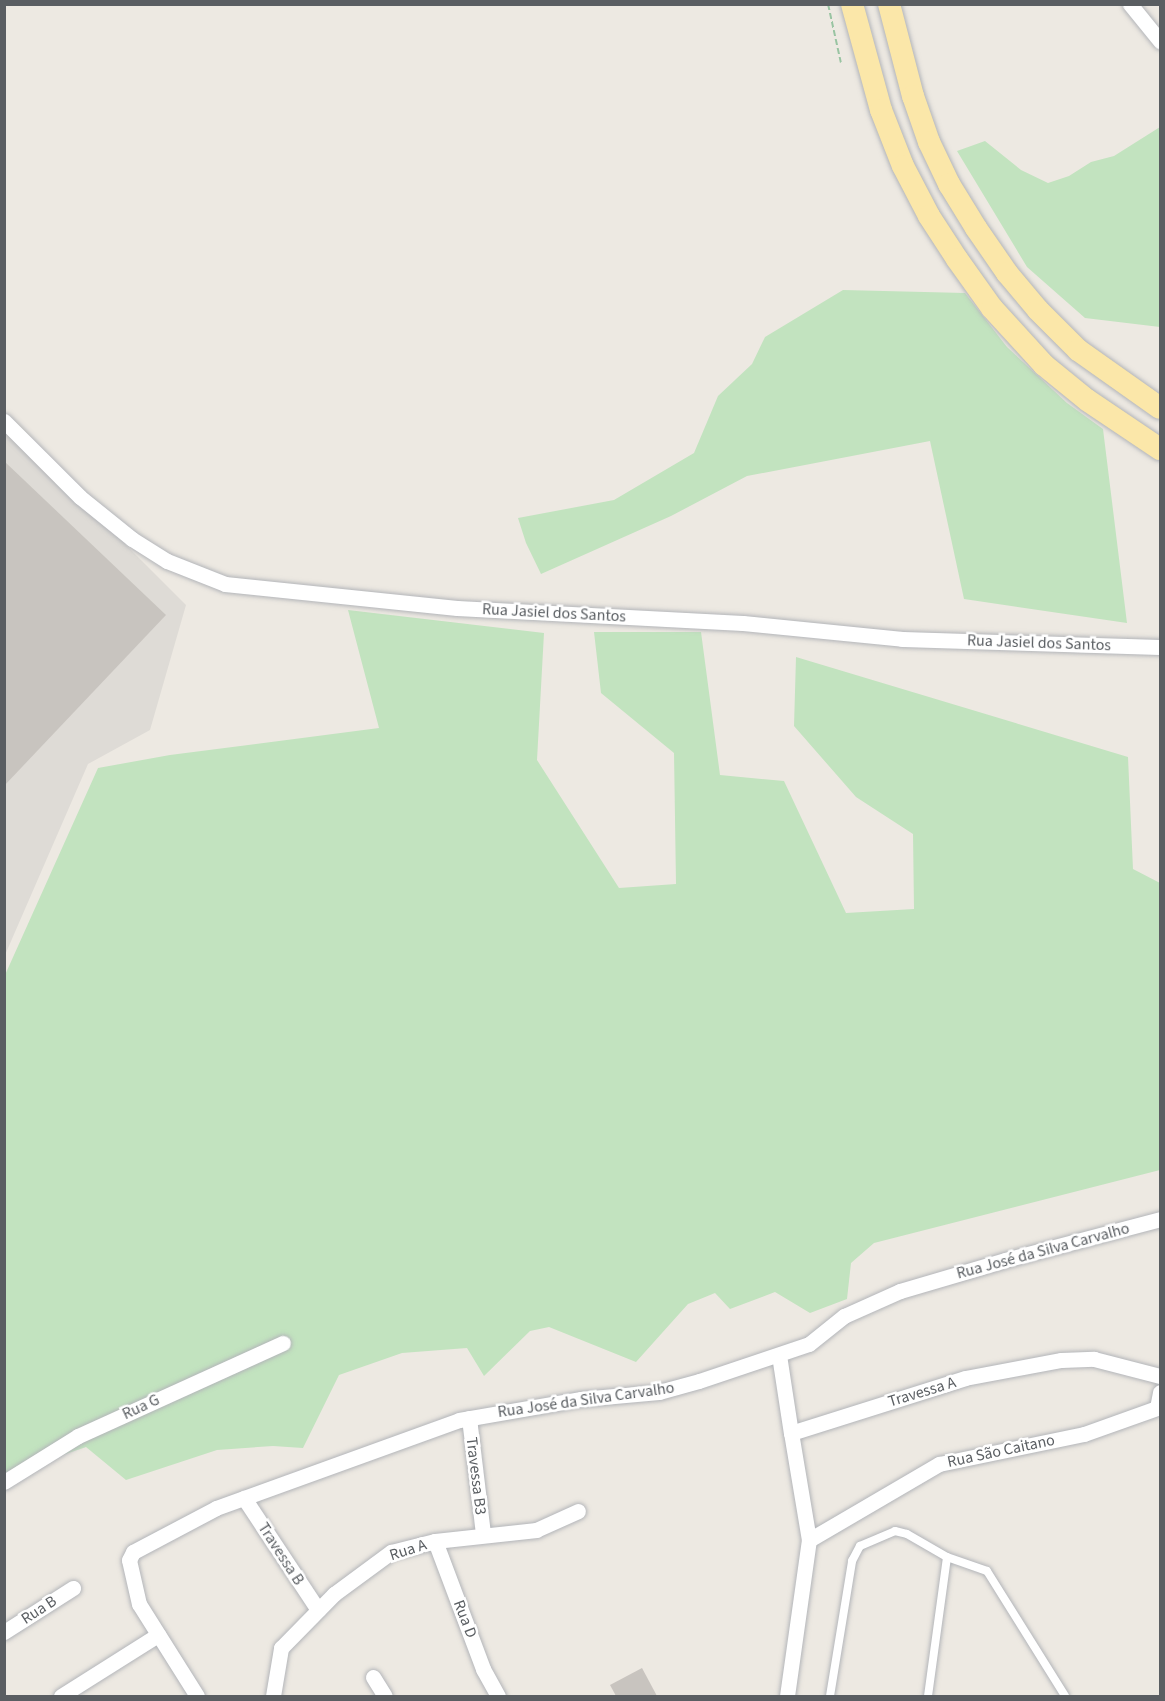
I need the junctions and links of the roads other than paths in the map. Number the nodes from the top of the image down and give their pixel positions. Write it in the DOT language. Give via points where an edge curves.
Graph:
graph roads {
  1 [pos="852,4"];
  2 [pos="889,4"];
  3 [pos="1130,4"];
  4 [pos="1161,41"];
  5 [pos="1161,408"];
  6 [pos="4,421"];
  7 [pos="1161,449"];
  8 [pos="1161,647"];
  9 [pos="1161,1219"];
  10 [pos="283,1343"];
  11 [pos="779,1355"];
  12 [pos="1161,1376"];
  13 [pos="1161,1392"];
  14 [pos="469,1418"];
  15 [pos="791,1433"];
  16 [pos="4,1482"];
  17 [pos="244,1498"];
  18 [pos="578,1511"];
  19 [pos="483,1534"];
  20 [pos="809,1540"];
  21 [pos="435,1541"];
  22 [pos="947,1557"];
  23 [pos="73,1588"];
  24 [pos="318,1610"];
  25 [pos="4,1632"];
  26 [pos="158,1635"];
  27 [pos="373,1677"];
  28 [pos="491,1694"];
  29 [pos="61,1696"];
  30 [pos="197,1696"];
  31 [pos="273,1696"];
  32 [pos="385,1696"];
  33 [pos="787,1696"];
  34 [pos="830,1696"];
  35 [pos="927,1696"];
  36 [pos="1065,1696"];
  1 -- 7 [label="main road" via="881,110 903,166 957,259 992,308 1044,364 1087,400"];
  2 -- 5 [label="main road" via="929,142 976,228 1020,288 1078,350"];
  3 -- 4 [label="street"];
  6 -- 8 [label="street, Rua Jasiel dos Santos" via="80,497 132,539 167,561 225,584 457,608 743,623 902,639"];
  9 -- 11 [label="street, Rua José da Silva Carvalho" via="900,1291 844,1316 808,1344"];
  10 -- 16 [label="street, Rua G" via="78,1436"];
  11 -- 14 [label="street, Rua José da Silva Carvalho" via="659,1392 581,1399"];
  11 -- 15 [label="street"];
  12 -- 15 [label="street, Travessa A" via="1094,1359 1062,1360 965,1378"];
  13 -- 20 [label="street, Rua São Caitano" via="1157,1408 1084,1434 939,1464"];
  14 -- 17 [label="street, Rua José da Silva Carvalho"];
  14 -- 19 [label="street, Travessa B3"];
  15 -- 20 [label="street"];
  17 -- 24 [label="street, Travessa B"];
  17 -- 26 [label="street, Rua José da Silva Carvalho" via="216,1508 131,1555 129,1566 139,1604"];
  18 -- 19 [label="street, Rua A" via="536,1530"];
  19 -- 21 [label="street, Rua A"];
  20 -- 33 [label="street"];
  21 -- 24 [label="street, Rua A" via="391,1552"];
  21 -- 28 [label="street, Rua D"];
  22 -- 34 [label="lane" via="899,1531 874,1538 855,1552"];
  22 -- 35 [label="lane"];
  22 -- 36 [label="lane" via="990,1574"];
  23 -- 25 [label="street, Rua B"];
  24 -- 31 [label="street, Rua A" via="281,1648"];
  26 -- 29 [label="street"];
  26 -- 30 [label="street"];
  27 -- 32 [label="street"];
}
